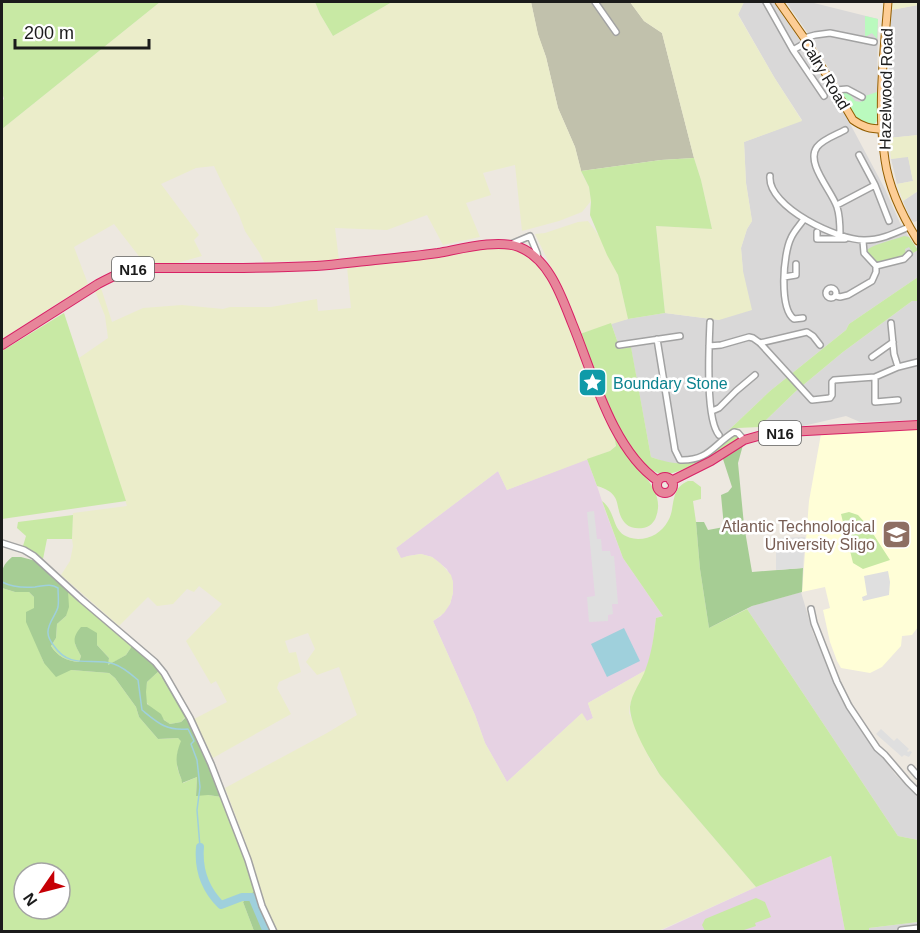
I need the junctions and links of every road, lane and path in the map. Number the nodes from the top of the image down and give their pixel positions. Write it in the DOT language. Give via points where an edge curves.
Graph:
graph roads {
  1 [pos="595,2"];
  2 [pos="766,2"];
  3 [pos="779,2"];
  4 [pos="888,2"];
  5 [pos="616,32"];
  6 [pos="805,40"];
  7 [pos="874,42"];
  8 [pos="793,50"];
  9 [pos="836,90"];
  10 [pos="824,96"];
  11 [pos="862,96"];
  12 [pos="882,129"];
  13 [pos="845,130"];
  14 [pos="859,155"];
  15 [pos="770,176"];
  16 [pos="875,185"];
  17 [pos="837,205"];
  18 [pos="804,219"];
  19 [pos="889,221"];
  20 [pos="918,224"];
  21 [pos="910,228"];
  22 [pos="817,232"];
  23 [pos="840,235"];
  24 [pos="848,239"];
  25 [pos="863,240"];
  26 [pos="918,241"];
  27 [pos="511,244"];
  28 [pos="909,254"];
  29 [pos="538,258"];
  30 [pos="796,264"];
  31 [pos="876,266"];
  32 [pos="784,277"];
  33 [pos="836,296"];
  34 [pos="803,318"];
  35 [pos="710,322"];
  36 [pos="891,323"];
  37 [pos="680,336"];
  38 [pos="657,339"];
  39 [pos="893,342"];
  40 [pos="760,343"];
  41 [pos="2,345"];
  42 [pos="619,345"];
  43 [pos="819,345"];
  44 [pos="709,346"];
  45 [pos="872,357"];
  46 [pos="918,362"];
  47 [pos="897,367"];
  48 [pos="755,375"];
  49 [pos="741,376"];
  50 [pos="875,377"];
  51 [pos="747,382"];
  52 [pos="898,400"];
  53 [pos="712,411"];
  54 [pos="918,425"];
  55 [pos="719,435"];
  56 [pos="744,440"];
  57 [pos="658,481"];
  58 [pos="671,481"];
  59 [pos="2,543"];
  60 [pos="811,609"];
  61 [pos="911,768"];
  62 [pos="918,776"];
  63 [pos="918,792"];
  64 [pos="918,928"];
  65 [pos="274,932"];
  66 [pos="901,932"];
  1 -- 5 [label="street"];
  2 -- 8 [label="street"];
  3 -- 6 [label="main road, Calry Road"];
  4 -- 12 [label="main road, Hazelwood Road"];
  6 -- 7 [label="street" via="830,33"];
  6 -- 8 [label="street"];
  6 -- 9 [label="main road, Calry Road"];
  8 -- 10 [label="street"];
  9 -- 11 [label="street" via="847,89"];
  9 -- 12 [label="main road, Calry Road" via="853,120 863,127"];
  12 -- 21 [label="main road, Hazelwood Road" via="890,180"];
  13 -- 17 [label="street" via="818,146 814,153 815,164"];
  14 -- 16 [label="street"];
  15 -- 18 [label="street" via="778,196"];
  16 -- 17 [label="street"];
  16 -- 19 [label="street"];
  17 -- 23 [label="street"];
  18 -- 23 [label="street"];
  18 -- 32 [label="street" via="790,238"];
  20 -- 21 [label="street"];
  21 -- 25 [label="street" via="884,238"];
  21 -- 26 [label="main road, Hazelwood Road"];
  22 -- 24 [label="street" via="817,239"];
  23 -- 24 [label="street"];
  24 -- 25 [label="street"];
  25 -- 31 [label="street" via="864,253"];
  27 -- 29 [label="highway"];
  27 -- 29 [label="street" via="530,237"];
  27 -- 41 [label="highway, N16" via="317,266 127,270"];
  28 -- 31 [label="street"];
  29 -- 57 [label="highway" via="567,310 592,380 621,438"];
  30 -- 32 [label="street" via="796,276"];
  31 -- 33 [label="street" via="872,281 848,295"];
  32 -- 34 [label="street" via="788,312 794,319"];
  35 -- 44 [label="street"];
  36 -- 39 [label="street"];
  37 -- 38 [label="street"];
  38 -- 42 [label="street"];
  38 -- 56 [label="street" via="678,459 699,458 734,432"];
  39 -- 45 [label="street"];
  39 -- 47 [label="street"];
  40 -- 43 [label="street" via="807,332"];
  40 -- 44 [label="street" via="749,337"];
  40 -- 50 [label="street" via="812,400 830,398 834,380"];
  44 -- 53 [label="street"];
  46 -- 47 [label="street"];
  47 -- 50 [label="street"];
  48 -- 51 [label="street"];
  49 -- 51 [label="street"];
  50 -- 52 [label="street" via="875,402"];
  51 -- 53 [label="street"];
  53 -- 55 [label="street"];
  54 -- 56 [label="highway, N16" via="769,434"];
  56 -- 58 [label="highway, N16"];
  57 -- 58 [label="highway, N16" via="665,477"];
  57 -- 58 [label="highway, N16" via="658,489 664,493 671,490"];
  59 -- 65 [label="street" via="34,556 164,673 211,764"];
  60 -- 63 [label="street" via="849,706 877,748"];
  61 -- 62 [label="street"];
  64 -- 66 [label="street"];
}
